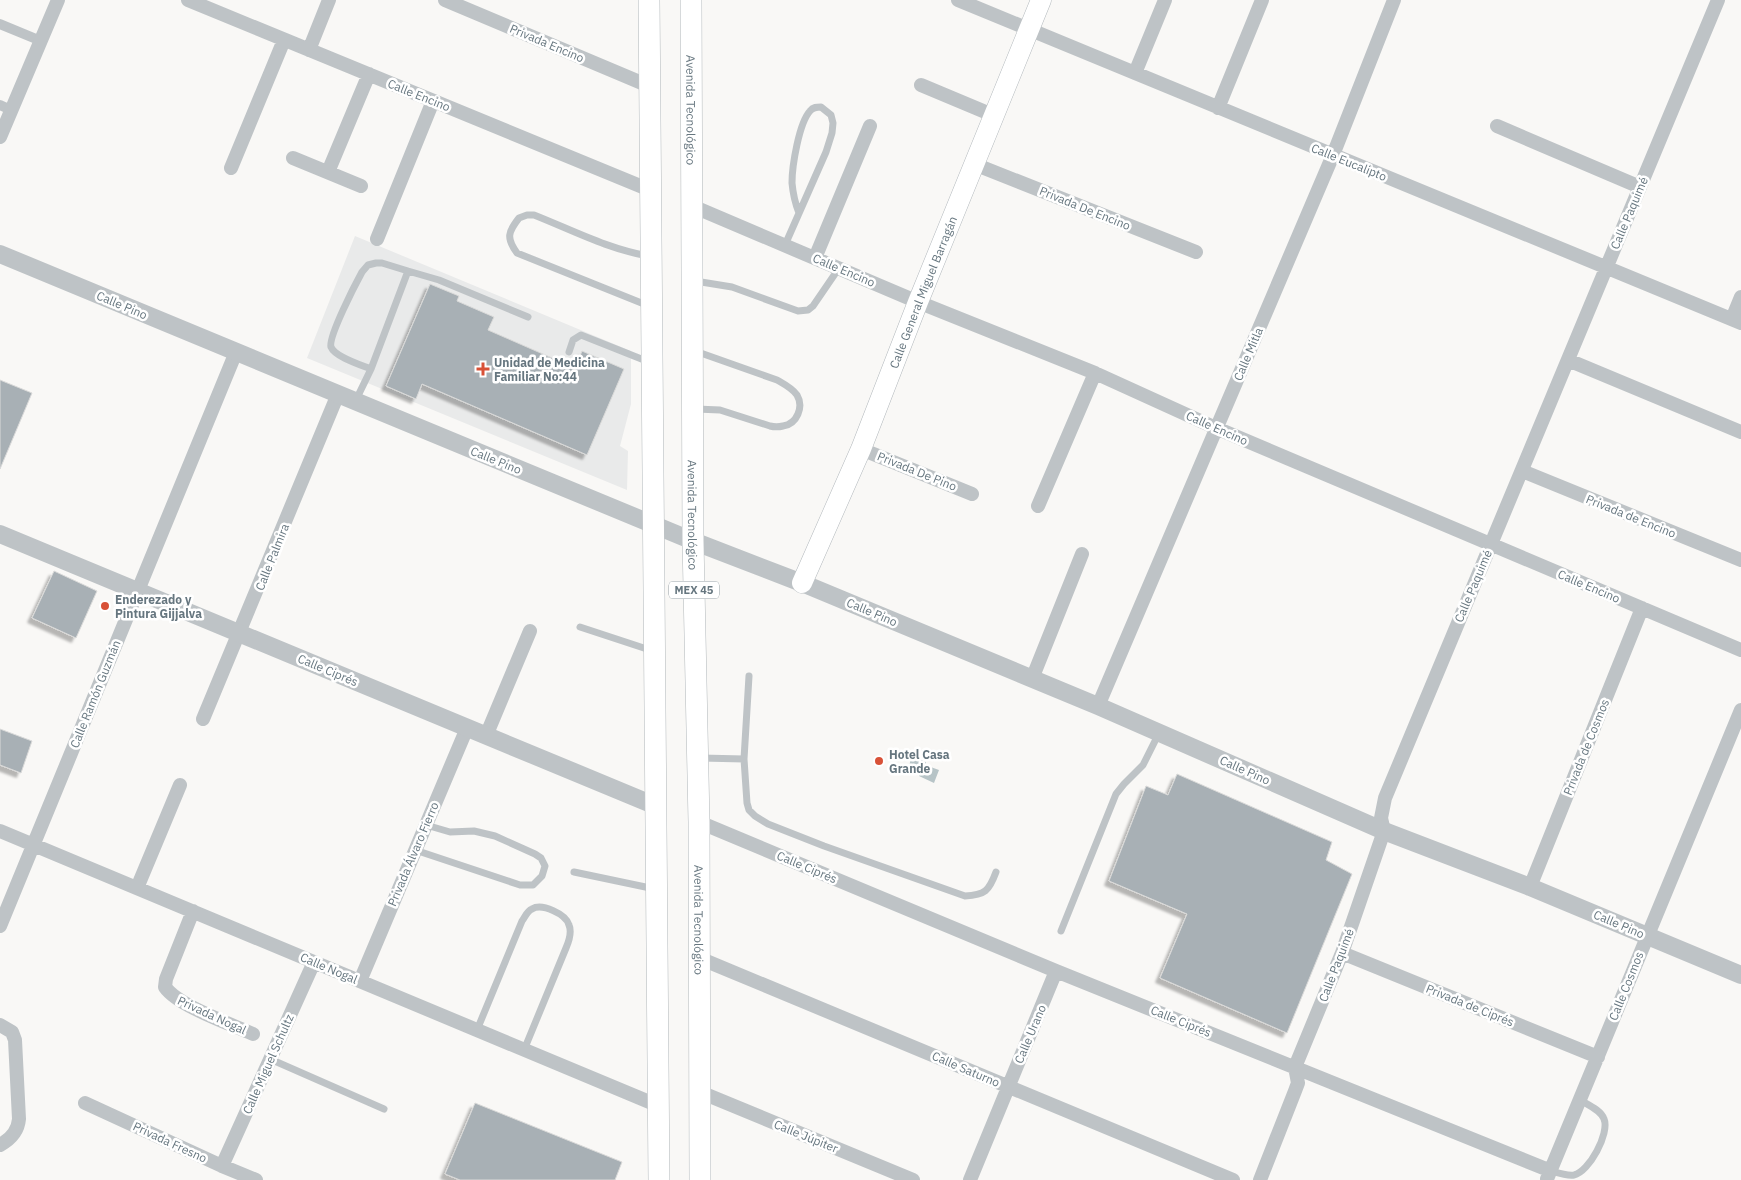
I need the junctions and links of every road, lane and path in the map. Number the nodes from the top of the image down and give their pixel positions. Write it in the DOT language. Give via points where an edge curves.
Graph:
graph roads {
  1 [pos="58,0"];
  2 [pos="329,0"];
  3 [pos="445,0"];
  4 [pos="649,0"];
  5 [pos="691,0"];
  6 [pos="958,0"];
  7 [pos="1041,0"];
  8 [pos="1165,0"];
  9 [pos="1262,0"];
  10 [pos="1394,0"];
  11 [pos="1718,0"];
  12 [pos="196,2"];
  13 [pos="0,24"];
  14 [pos="1029,29"];
  15 [pos="284,40"];
  16 [pos="41,41"];
  17 [pos="308,50"];
  18 [pos="1135,73"];
  19 [pos="368,74"];
  20 [pos="921,85"];
  21 [pos="649,86"];
  22 [pos="433,101"];
  23 [pos="6,108"];
  24 [pos="1218,108"];
  25 [pos="995,116"];
  26 [pos="870,126"];
  27 [pos="1497,126"];
  28 [pos="0,137"];
  29 [pos="1333,155"];
  30 [pos="294,158"];
  31 [pos="974,164"];
  32 [pos="231,168"];
  33 [pos="328,172"];
  34 [pos="361,186"];
  35 [pos="1640,187"];
  36 [pos="650,190"];
  37 [pos="692,206"];
  38 [pos="799,213"];
  39 [pos="377,239"];
  40 [pos="785,245"];
  41 [pos="1196,252"];
  42 [pos="0,254"];
  43 [pos="650,257"];
  44 [pos="815,258"];
  45 [pos="839,268"];
  46 [pos="1606,268"];
  47 [pos="408,271"];
  48 [pos="692,280"];
  49 [pos="1741,298"];
  50 [pos="918,302"];
  51 [pos="652,307"];
  52 [pos="528,317"];
  53 [pos="1736,321"];
  54 [pos="692,350"];
  55 [pos="236,352"];
  56 [pos="569,352"];
  57 [pos="1568,360"];
  58 [pos="652,363"];
  59 [pos="371,368"];
  60 [pos="1095,374"];
  61 [pos="338,394"];
  62 [pos="355,402"];
  63 [pos="693,408"];
  64 [pos="1216,428"];
  65 [pos="1741,432"];
  66 [pos="861,449"];
  67 [pos="1522,471"];
  68 [pos="972,494"];
  69 [pos="1038,506"];
  70 [pos="653,525"];
  71 [pos="0,534"];
  72 [pos="693,542"];
  73 [pos="1491,544"];
  74 [pos="1082,554"];
  75 [pos="1741,560"];
  76 [pos="802,582"];
  77 [pos="138,591"];
  78 [pos="1642,608"];
  79 [pos="580,627"];
  80 [pos="530,631"];
  81 [pos="240,633"];
  82 [pos="1741,650"];
  83 [pos="655,652"];
  84 [pos="749,676"];
  85 [pos="1032,679"];
  86 [pos="1098,706"];
  87 [pos="1741,710"];
  88 [pos="203,719"];
  89 [pos="467,728"];
  90 [pos="1159,732"];
  91 [pos="486,736"];
  92 [pos="698,758"];
  93 [pos="744,760"];
  94 [pos="180,785"];
  95 [pos="656,806"];
  96 [pos="699,822"];
  97 [pos="426,824"];
  98 [pos="0,831"];
  99 [pos="1384,831"];
  100 [pos="33,845"];
  101 [pos="415,850"];
  102 [pos="574,872"];
  103 [pos="996,872"];
  104 [pos="1530,887"];
  105 [pos="137,888"];
  106 [pos="657,890"];
  107 [pos="193,911"];
  108 [pos="0,926"];
  109 [pos="1061,931"];
  110 [pos="1647,936"];
  111 [pos="1342,952"];
  112 [pos="699,958"];
  113 [pos="314,962"];
  114 [pos="1056,971"];
  115 [pos="1741,975"];
  116 [pos="360,981"];
  117 [pos="0,1025"];
  118 [pos="477,1030"];
  119 [pos="253,1034"];
  120 [pos="524,1050"];
  121 [pos="1598,1057"];
  122 [pos="270,1059"];
  123 [pos="1295,1067"];
  124 [pos="1008,1087"];
  125 [pos="700,1092"];
  126 [pos="1580,1100"];
  127 [pos="85,1103"];
  128 [pos="659,1106"];
  129 [pos="384,1109"];
  130 [pos="0,1145"];
  131 [pos="222,1166"];
  132 [pos="1549,1176"];
  133 [pos="256,1180"];
  134 [pos="659,1180"];
  135 [pos="700,1180"];
  136 [pos="913,1180"];
  137 [pos="970,1180"];
  138 [pos="1232,1180"];
  139 [pos="1260,1180"];
  1 -- 16 [label="street"];
  2 -- 17 [label="street"];
  3 -- 21 [label="street, Privada Encino"];
  4 -- 21 [label="main road, MEX 45"];
  5 -- 37 [label="main road, Avenida Tecnológico / MEX 45"];
  6 -- 14 [label="street, Calle Eucalipto"];
  7 -- 14 [label="main road, Calle General Miguel Barragán"];
  8 -- 18 [label="street"];
  9 -- 24 [label="street"];
  10 -- 29 [label="street, Calle Mitla"];
  11 -- 35 [label="street, Calle Paquimé"];
  12 -- 15 [label="street, Calle Encino"];
  13 -- 16 [label="street"];
  14 -- 18 [label="street, Calle Eucalipto"];
  14 -- 25 [label="main road, Calle General Miguel Barragán"];
  15 -- 17 [label="street, Calle Encino"];
  15 -- 32 [label="street"];
  16 -- 23 [label="street"];
  17 -- 19 [label="street, Calle Encino"];
  18 -- 24 [label="street, Calle Eucalipto"];
  19 -- 22 [label="street, Calle Encino"];
  19 -- 33 [label="street"];
  20 -- 25 [label="street"];
  21 -- 36 [label="main road, MEX 45"];
  22 -- 36 [label="street, Calle Encino"];
  22 -- 39 [label="street"];
  23 -- 28 [label="street"];
  24 -- 29 [label="street, Calle Eucalipto"];
  25 -- 31 [label="main road, Calle General Miguel Barragán"];
  26 -- 44 [label="street"];
  27 -- 35 [label="street"];
  29 -- 46 [label="street, Calle Eucalipto"];
  29 -- 64 [label="street, Calle Mitla"];
  30 -- 33 [label="street"];
  31 -- 41 [label="street, Privada De Encino"];
  31 -- 50 [label="main road, Calle General Miguel Barragán"];
  33 -- 34 [label="street"];
  35 -- 46 [label="street, Calle Paquimé"];
  36 -- 43 [label="main road, MEX 45"];
  37 -- 40 [label="street, Calle Encino"];
  37 -- 48 [label="main road, Avenida Tecnológico / MEX 45"];
  38 -- 38 [label="lane" via="832,133 831,114 821,107 814,108 804,120 792,169 794,198"];
  38 -- 40 [label="lane"];
  40 -- 44 [label="street, Calle Encino"];
  42 -- 55 [label="street, Calle Pino"];
  43 -- 51 [label="main road, MEX 45"];
  43 -- 51 [label="lane" via="600,243 534,216 519,218 510,232 509,239 518,253"];
  44 -- 45 [label="street, Calle Encino"];
  45 -- 48 [label="lane" via="813,306 798,311 732,287"];
  45 -- 50 [label="street, Calle Encino"];
  46 -- 53 [label="street, Calle Eucalipto"];
  46 -- 57 [label="street, Calle Paquimé"];
  47 -- 52 [label="lane" via="439,280"];
  47 -- 59 [label="lane"];
  47 -- 59 [label="lane" via="382,263 368,265 335,328 331,342 334,351"];
  48 -- 54 [label="main road, Avenida Tecnológico / MEX 45"];
  49 -- 53 [label="street"];
  50 -- 60 [label="street, Calle Encino"];
  50 -- 66 [label="main road, Calle General Miguel Barragán"];
  51 -- 58 [label="main road, MEX 45"];
  54 -- 63 [label="main road, Avenida Tecnológico / MEX 45"];
  54 -- 63 [label="lane" via="777,380 796,394 800,406 791,423 777,427 720,410"];
  55 -- 61 [label="street, Calle Pino"];
  55 -- 77 [label="street, Calle Ramón Guzmán"];
  56 -- 58 [label="lane" via="573,340 581,336"];
  57 -- 65 [label="street"];
  57 -- 67 [label="street, Calle Paquimé"];
  58 -- 70 [label="main road, MEX 45"];
  59 -- 62 [label="lane"];
  60 -- 64 [label="street, Calle Encino"];
  60 -- 69 [label="street"];
  61 -- 62 [label="street, Calle Pino"];
  61 -- 81 [label="street, Calle Palmira"];
  62 -- 70 [label="street, Calle Pino"];
  63 -- 72 [label="main road, Avenida Tecnológico / MEX 45"];
  64 -- 73 [label="street, Calle Encino"];
  64 -- 86 [label="street, Calle Mitla"];
  66 -- 68 [label="street, Privada De Pino"];
  66 -- 76 [label="main road, Calle General Miguel Barragán"];
  67 -- 73 [label="street, Calle Paquimé"];
  67 -- 75 [label="street, Privada de Encino"];
  70 -- 72 [label="street, Calle Pino"];
  70 -- 83 [label="main road, MEX 45"];
  71 -- 77 [label="street, Calle Ciprés"];
  72 -- 76 [label="street, Calle Pino"];
  72 -- 92 [label="main road, Avenida Tecnológico / MEX 45"];
  73 -- 78 [label="street, Calle Encino"];
  73 -- 99 [label="street, Calle Paquimé" via="1385,798 1381,818"];
  74 -- 85 [label="street"];
  76 -- 85 [label="street, Calle Pino"];
  77 -- 81 [label="street, Calle Ciprés"];
  77 -- 100 [label="street, Calle Ramón Guzmán"];
  78 -- 82 [label="street, Calle Encino"];
  78 -- 104 [label="street, Privada de Cosmos"];
  79 -- 83 [label="lane"];
  80 -- 91 [label="street"];
  81 -- 88 [label="street, Calle Palmira"];
  81 -- 89 [label="street, Calle Ciprés"];
  83 -- 95 [label="main road, MEX 45"];
  84 -- 93 [label="lane"];
  85 -- 86 [label="street, Calle Pino"];
  86 -- 90 [label="street, Calle Pino"];
  87 -- 110 [label="street, Calle Cosmos"];
  89 -- 91 [label="street, Calle Ciprés"];
  89 -- 97 [label="street, Privada Álvaro Fierro"];
  90 -- 99 [label="street, Calle Pino"];
  90 -- 109 [label="lane" via="1143,765 1116,794"];
  91 -- 95 [label="street, Calle Ciprés"];
  92 -- 93 [label="lane"];
  92 -- 96 [label="main road, Avenida Tecnológico / MEX 45"];
  93 -- 103 [label="lane" via="749,810 768,824 964,896 985,892"];
  94 -- 105 [label="street"];
  95 -- 106 [label="main road, MEX 45"];
  96 -- 112 [label="main road, Avenida Tecnológico / MEX 45"];
  96 -- 114 [label="street, Calle Ciprés"];
  97 -- 101 [label="street, Privada Álvaro Fierro"];
  97 -- 101 [label="lane" via="450,832 482,832 518,846 541,858 545,866 542,876 533,885 520,885"];
  98 -- 100 [label="street, Calle Nogal"];
  99 -- 104 [label="street, Calle Pino"];
  99 -- 111 [label="street, Calle Paquimé"];
  100 -- 105 [label="street, Calle Nogal"];
  100 -- 108 [label="street, Calle Ramón Guzmán"];
  101 -- 116 [label="street, Privada Álvaro Fierro"];
  102 -- 106 [label="lane"];
  104 -- 110 [label="street, Calle Pino"];
  105 -- 107 [label="street, Calle Nogal"];
  106 -- 128 [label="main road, MEX 45"];
  107 -- 113 [label="street, Calle Nogal"];
  107 -- 119 [label="street, Privada Nogal" via="165,987 182,1002"];
  110 -- 115 [label="street, Calle Pino"];
  110 -- 121 [label="street, Calle Cosmos"];
  111 -- 121 [label="street, Privada de Ciprés"];
  111 -- 123 [label="street, Calle Paquimé"];
  112 -- 124 [label="street, Calle Saturno"];
  112 -- 125 [label="main road, Avenida Tecnológico / MEX 45"];
  113 -- 116 [label="street, Calle Nogal"];
  113 -- 122 [label="street, Calle Miguel Schultz"];
  114 -- 123 [label="street, Calle Ciprés"];
  114 -- 124 [label="street, Calle Urano"];
  116 -- 118 [label="street, Calle Nogal"];
  117 -- 130 [label="street" via="12,1032 15,1040 19,1119 14,1133"];
  118 -- 120 [label="street, Calle Nogal"];
  118 -- 120 [label="lane" via="528,912 540,907 556,912 570,926 570,936"];
  120 -- 128 [label="street, Calle Nogal"];
  121 -- 126 [label="street, Calle Cosmos"];
  122 -- 129 [label="lane"];
  122 -- 131 [label="street, Calle Miguel Schultz"];
  123 -- 132 [label="street, Calle Ciprés"];
  123 -- 139 [label="street, Calle Paquimé" via="1296,1091"];
  124 -- 137 [label="street, Calle Urano"];
  124 -- 138 [label="street, Calle Saturno"];
  125 -- 135 [label="main road, Avenida Tecnológico / MEX 45"];
  125 -- 136 [label="street, Calle Júpiter"];
  126 -- 132 [label="street, Calle Cosmos"];
  126 -- 132 [label="lane, Calle Ciprés" via="1597,1110 1605,1120 1600,1143 1581,1172"];
  127 -- 131 [label="street, Privada Fresno"];
  128 -- 134 [label="main road, MEX 45"];
  131 -- 133 [label="street, Privada Fresno"];
}
